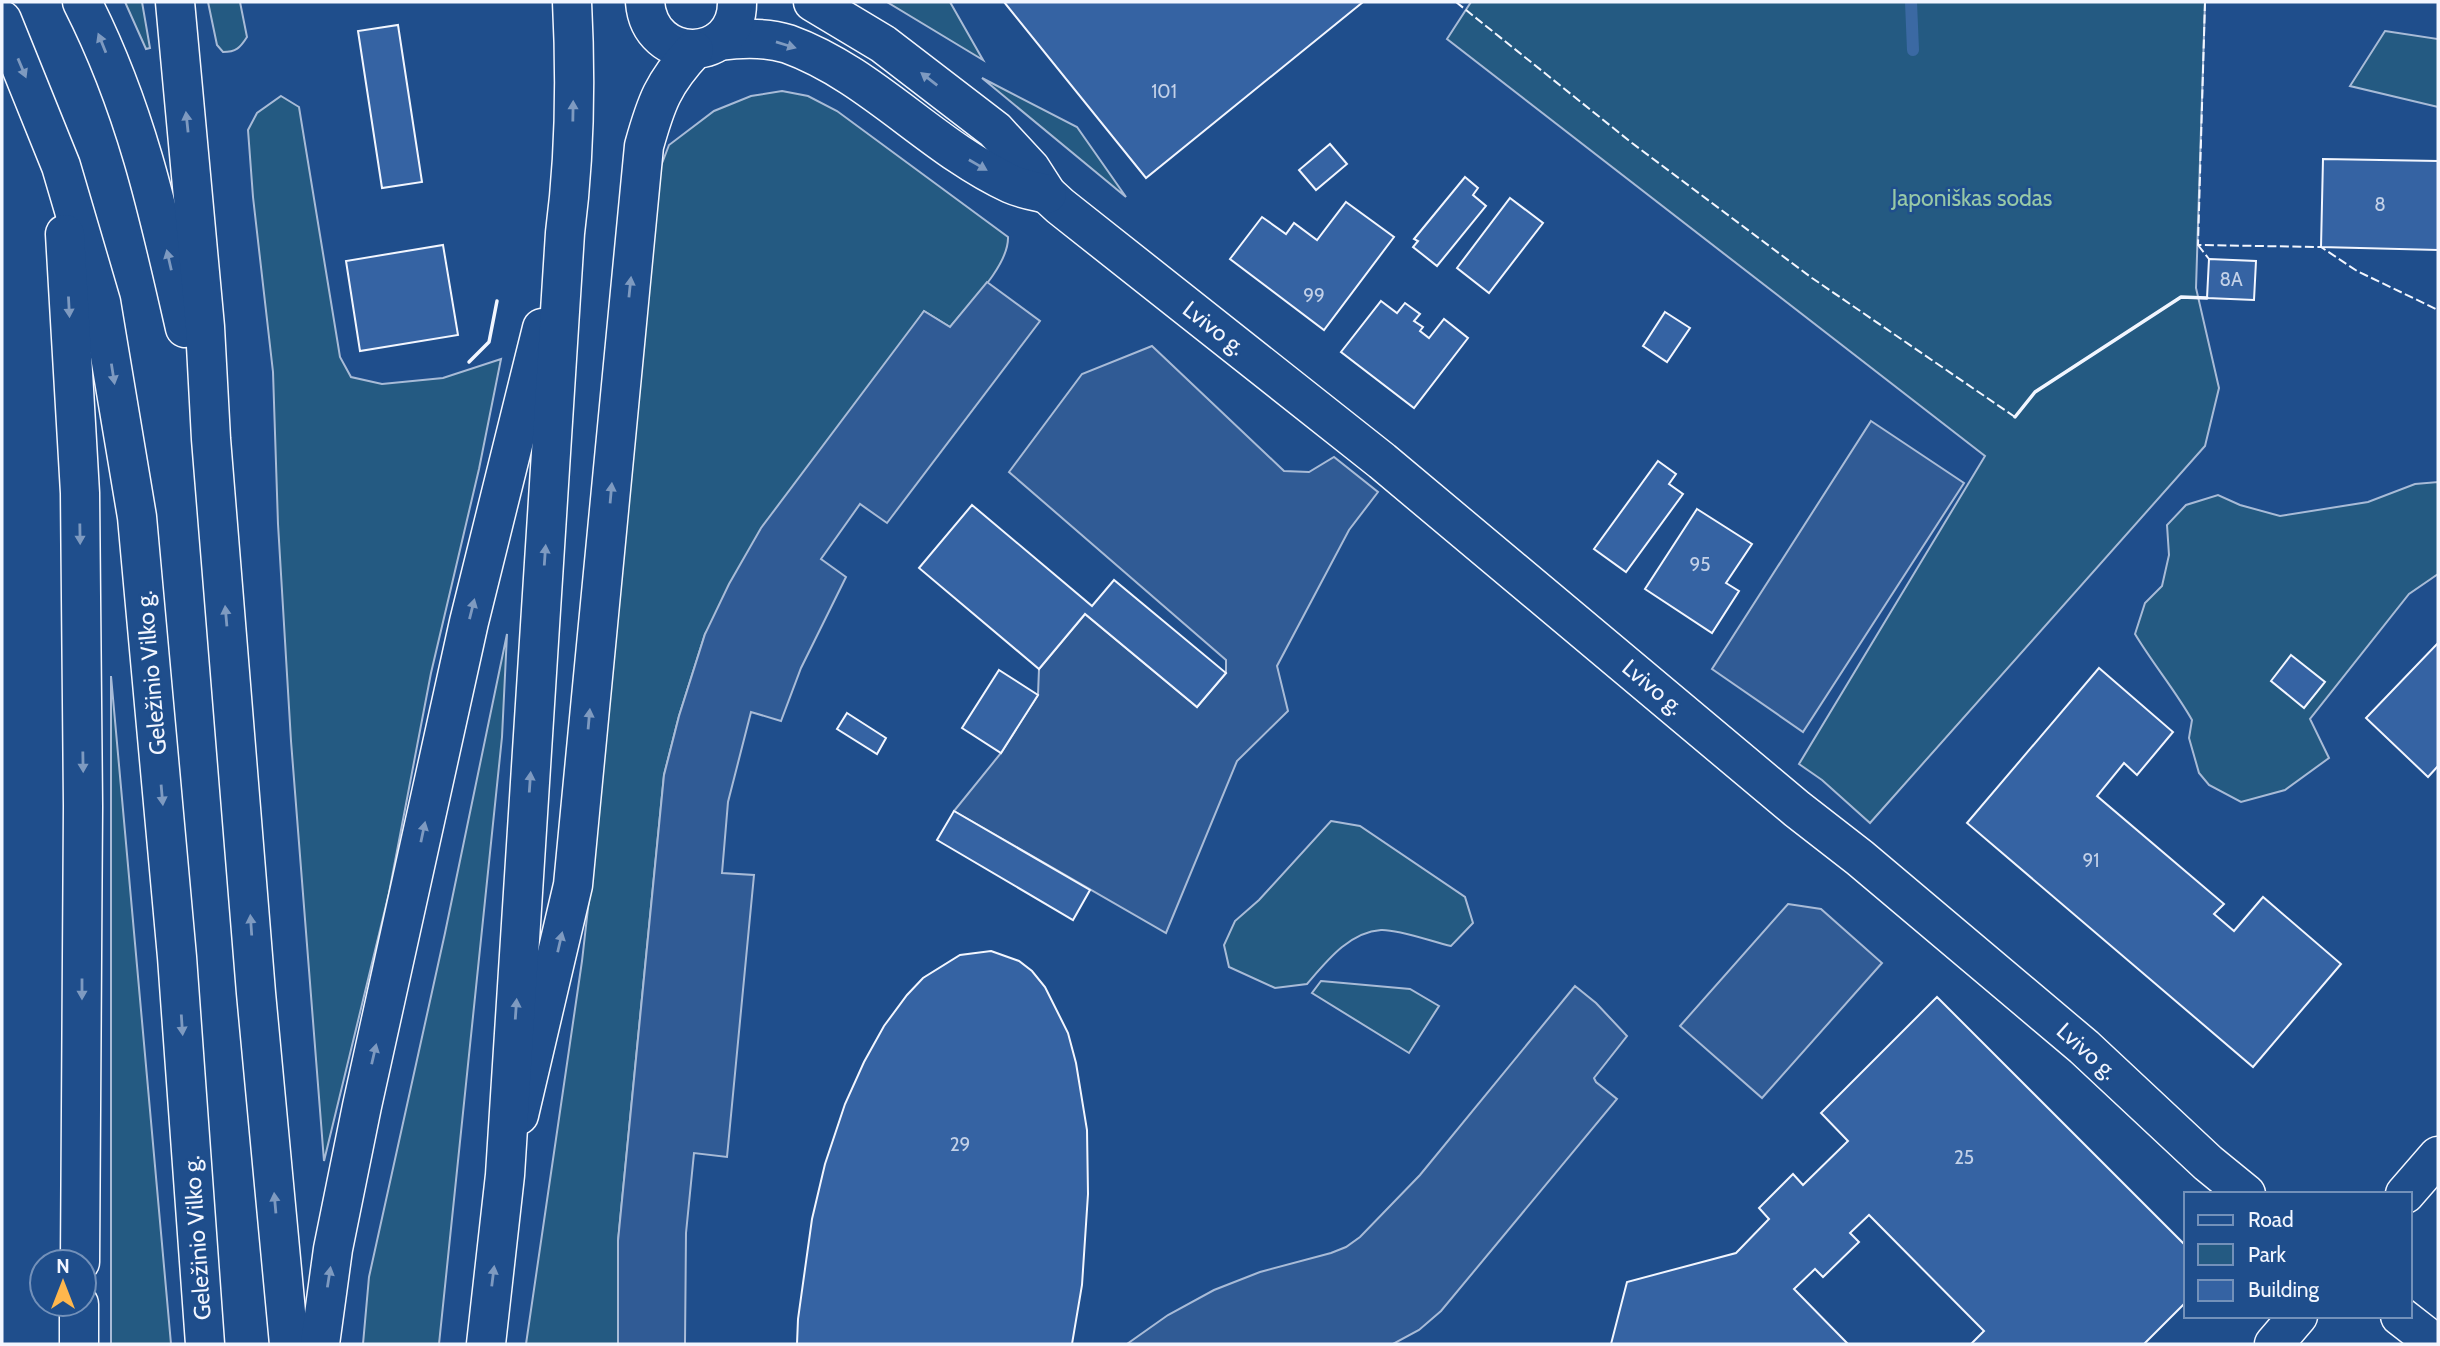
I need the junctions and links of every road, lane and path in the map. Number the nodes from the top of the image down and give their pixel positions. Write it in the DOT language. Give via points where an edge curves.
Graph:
graph roads {
  1 [pos="82,2"];
  2 [pos="175,2"];
  3 [pos="572,2"];
  4 [pos="645,2"];
  5 [pos="737,2"];
  6 [pos="813,2"];
  7 [pos="2,20"];
  8 [pos="706,45"];
  9 [pos="61,166"];
  10 [pos="1047,194"];
  11 [pos="565,233"];
  12 [pos="211,439"];
  13 [pos="2438,1156"];
  14 [pos="505,1175"];
  15 [pos="2244,1192"];
  16 [pos="2407,1192"];
  17 [pos="80,1248"];
  18 [pos="79,1318"];
  19 [pos="2296,1318"];
  20 [pos="2403,1318"];
  21 [pos="79,1344"];
  22 [pos="205,1344"];
  23 [pos="289,1344"];
  24 [pos="320,1344"];
  25 [pos="486,1344"];
  26 [pos="2274,1344"];
  27 [pos="2436,1344"];
  12 -- 1 [label="main road, one-way" via="151,182 134,125"];
  12 -- 2 [label="main road, one-way"];
  11 -- 3 [label="main road, one-way" via="572,179"];
  4 -- 8 [label="main road" via="652,29 663,41 678,48"];
  5 -- 8 [label="main road" via="729,31"];
  10 -- 6 [label="main road, Lvivo g., one-way" via="995,130 883,44"];
  7 -- 9 [label="main road, Geležinio Vilko g., one-way"];
  8 -- 10 [label="main road, Lvivo g., one-way" via="746,38 806,52 850,77 962,156 1012,185"];
  14 -- 8 [label="main road, one-way" via="573,885 644,146 659,96 673,72"];
  9 -- 17 [label="main road, one-way" via="80,493"];
  9 -- 22 [label="main road, Geležinio Vilko g., one-way" via="101,302 137,517 177,957"];
  10 -- 15 [label="main road, Lvivo g." via="1382,461 1860,858 2084,1047"];
  14 -- 11 [label="main road, one-way"];
  24 -- 11 [label="main road, one-way" via="333,1249 357,1132 466,636"];
  23 -- 12 [label="main road, one-way"];
  13 -- 16 [label="main road"];
  25 -- 14 [label="main road, one-way"];
  18 -- 21 [label="main road"];
  19 -- 26 [label="main road"];
  20 -- 27 [label="main road"];
}
